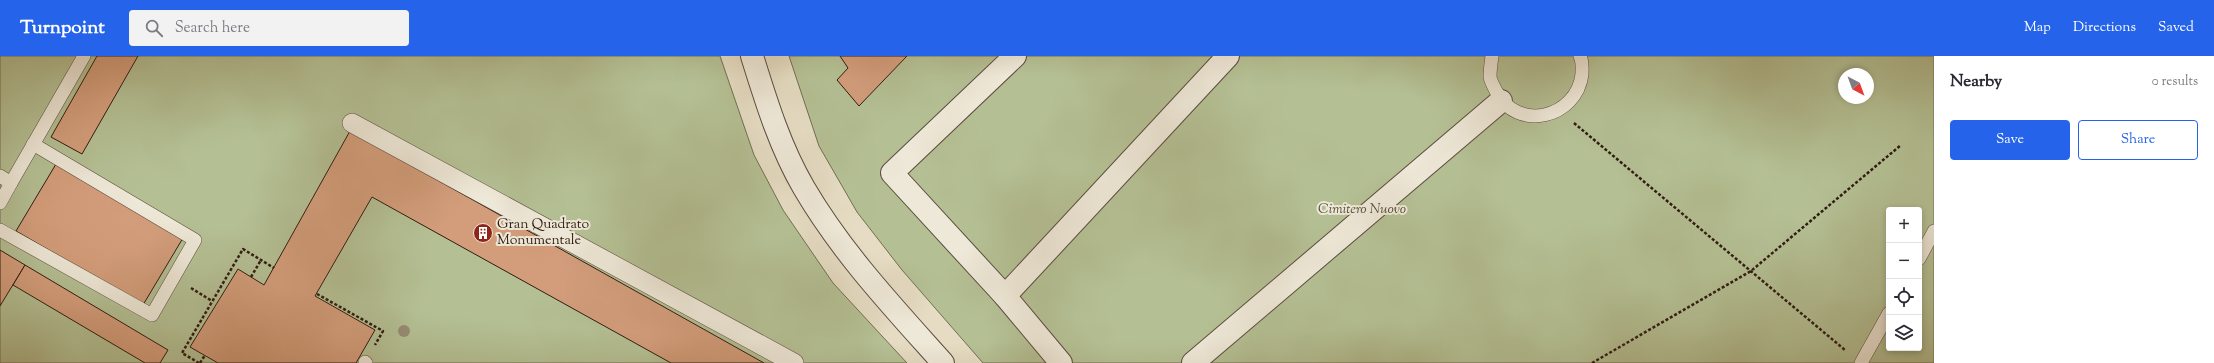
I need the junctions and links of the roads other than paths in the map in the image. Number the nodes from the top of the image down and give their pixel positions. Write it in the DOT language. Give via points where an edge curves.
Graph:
graph roads {
  1 [pos="84,56"];
  2 [pos="752,56"];
  3 [pos="1015,56"];
  4 [pos="1228,56"];
  5 [pos="1492,56"];
  6 [pos="1580,56"];
  7 [pos="1501,101"];
  8 [pos="352,123"];
  9 [pos="33,144"];
  10 [pos="5,180"];
  11 [pos="0,203"];
  12 [pos="0,230"];
  13 [pos="1934,231"];
  14 [pos="1922,253"];
  15 [pos="1004,296"];
  16 [pos="1888,315"];
  17 [pos="794,363"];
  18 [pos="943,363"];
  19 [pos="1061,363"];
  20 [pos="1193,363"];
  21 [pos="1861,363"];
  1 -- 9 [label="lane"];
  2 -- 18 [label="street" via="768,109 804,188 859,269"];
  3 -- 15 [label="street" via="892,173"];
  4 -- 15 [label="street"];
  5 -- 7 [label="lane" via="1490,79"];
  6 -- 7 [label="lane" via="1583,62 1580,86 1566,106 1545,116 1521,114"];
  7 -- 20 [label="street"];
  8 -- 17 [label="street"];
  9 -- 10 [label="lane"];
  9 -- 12 [label="lane" via="195,240 152,315"];
  10 -- 11 [label="lane"];
  13 -- 14 [label="lane"];
  15 -- 19 [label="street"];
  16 -- 21 [label="lane"];
}
